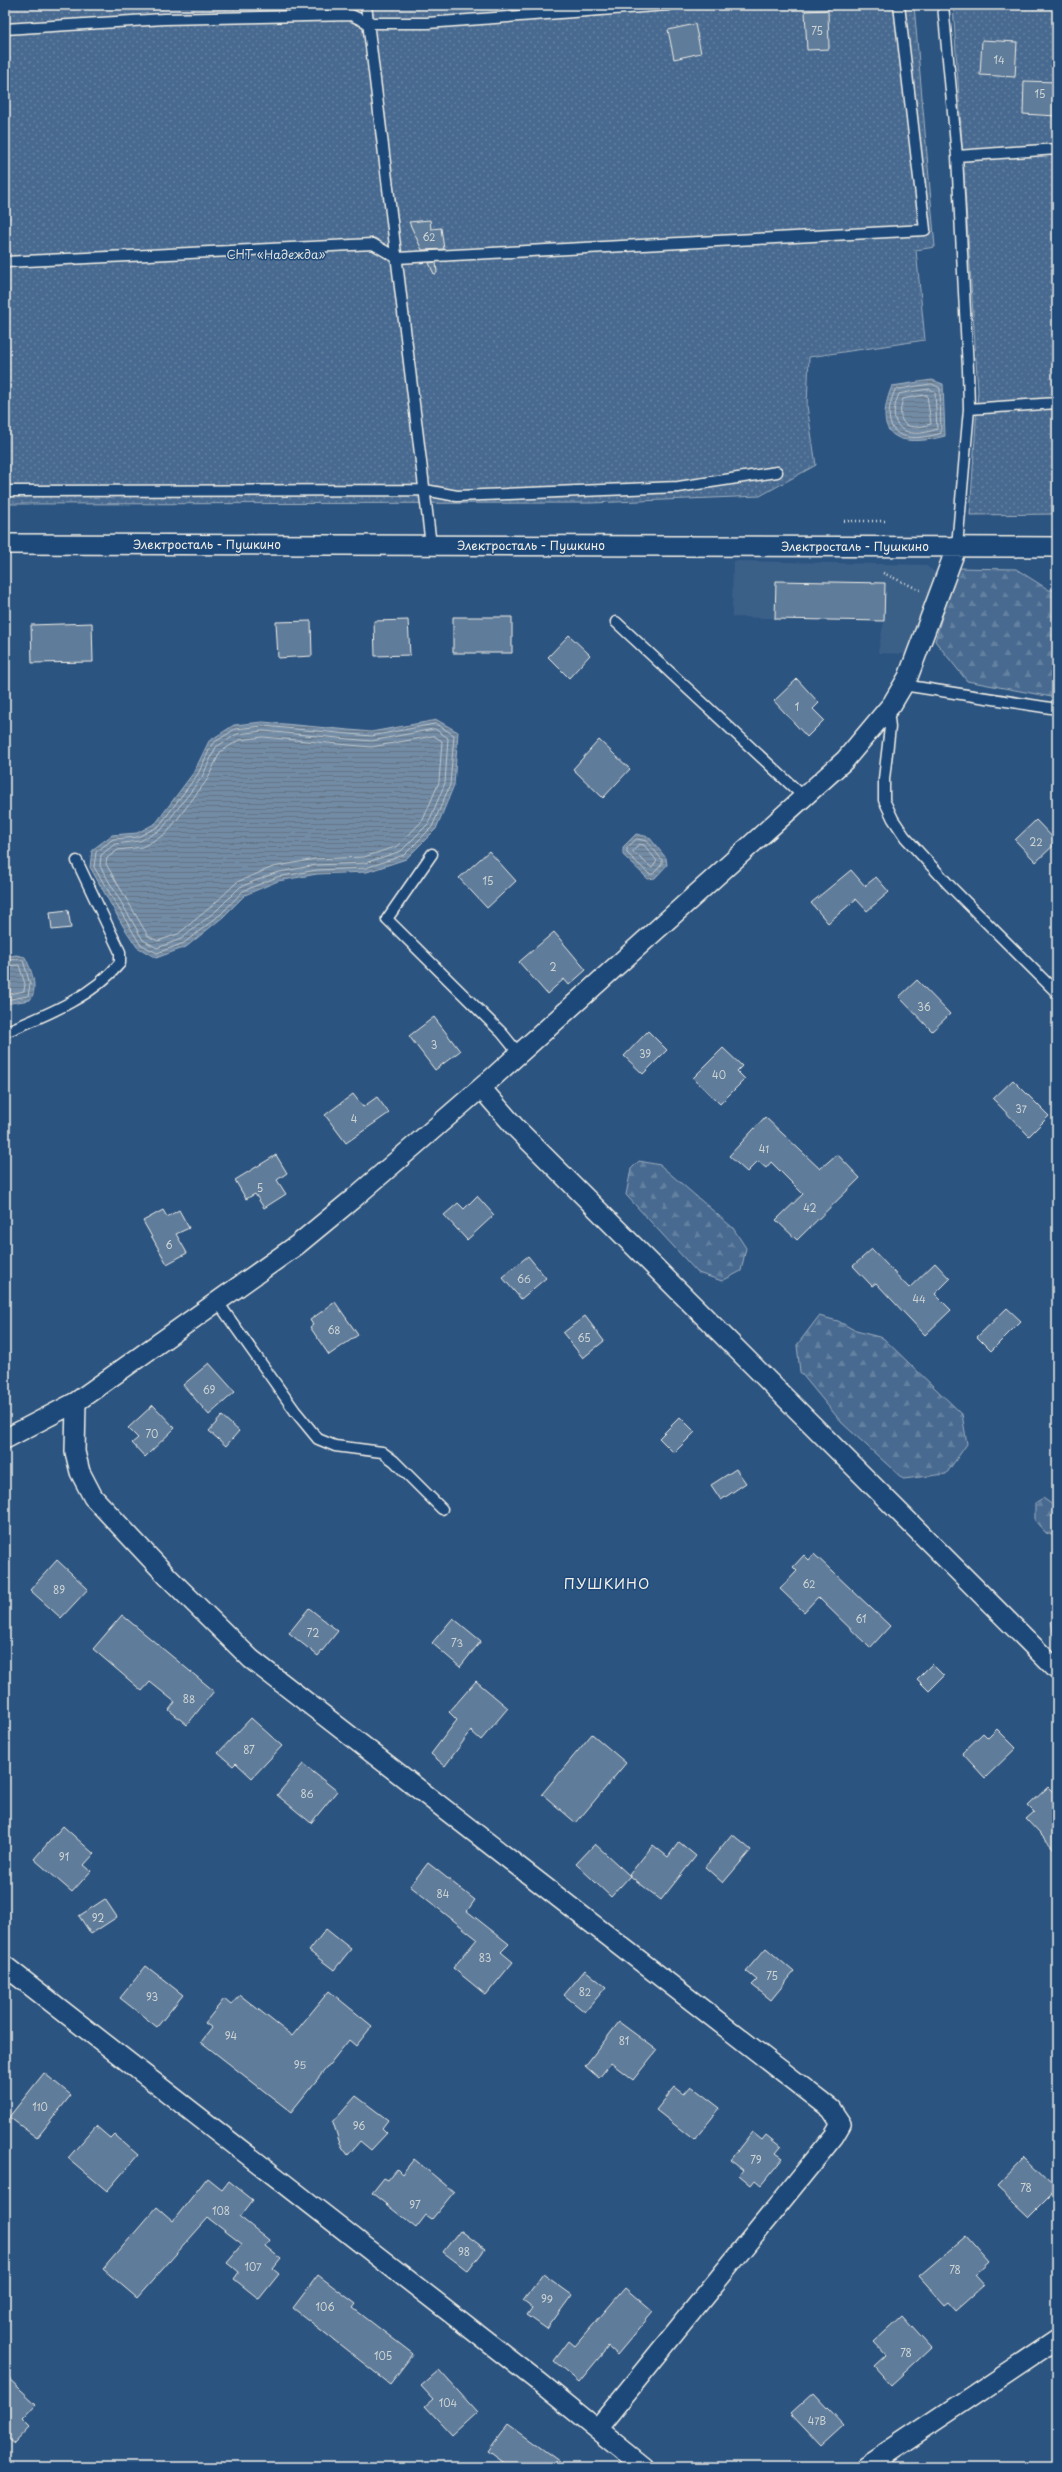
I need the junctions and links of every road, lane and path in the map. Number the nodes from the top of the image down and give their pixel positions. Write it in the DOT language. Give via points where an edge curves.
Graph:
graph roads {
  1 [pos="366,5"];
  2 [pos="668,5"];
  3 [pos="899,5"];
  4 [pos="943,5"];
  5 [pos="368,23"];
  6 [pos="5,29"];
  7 [pos="1057,149"];
  8 [pos="957,156"];
  9 [pos="397,258"];
  10 [pos="5,262"];
  11 [pos="1057,404"];
  12 [pos="969,409"];
  13 [pos="777,472"];
  14 [pos="425,490"];
  15 [pos="5,491"];
  16 [pos="844,521"];
  17 [pos="885,521"];
  18 [pos="5,544"];
  19 [pos="431,545"];
  20 [pos="957,546"];
  21 [pos="1057,547"];
  22 [pos="883,573"];
  23 [pos="938,598"];
  24 [pos="616,622"];
  25 [pos="903,685"];
  26 [pos="1057,709"];
  27 [pos="888,710"];
  28 [pos="804,797"];
  29 [pos="432,854"];
  30 [pos="77,860"];
  31 [pos="1057,993"];
  32 [pos="5,1032"];
  33 [pos="519,1054"];
  34 [pos="481,1088"];
  35 [pos="217,1301"];
  36 [pos="76,1402"];
  37 [pos="5,1439"];
  38 [pos="442,1509"];
  39 [pos="1057,1670"];
  40 [pos="5,1966"];
  41 [pos="1057,2339"];
  42 [pos="597,2429"];
  43 [pos="644,2467"];
  44 [pos="866,2467"];
  1 -- 5 [label="lane"];
  2 -- 5 [label="lane" via="427,23"];
  3 -- 9 [label="lane" via="925,230"];
  4 -- 8 [label="lane"];
  5 -- 6 [label="lane" via="351,15 164,19"];
  5 -- 9 [label="lane"];
  7 -- 8 [label="lane"];
  8 -- 12 [label="lane"];
  9 -- 10 [label="lane" via="373,244"];
  9 -- 14 [label="lane"];
  11 -- 12 [label="lane"];
  12 -- 20 [label="lane"];
  13 -- 14 [label="lane" via="678,487 457,496"];
  14 -- 15 [label="lane"];
  14 -- 19 [label="lane"];
  16 -- 17 [label="path"];
  18 -- 19 [label="street, Электросталь - Пушкино"];
  19 -- 20 [label="street, Электросталь - Пушкино"];
  20 -- 21 [label="street, Электросталь - Пушкино"];
  20 -- 23 [label="street"];
  22 -- 23 [label="path"];
  23 -- 25 [label="street" via="921,647"];
  24 -- 28 [label="lane"];
  25 -- 26 [label="lane"];
  25 -- 27 [label="street"];
  27 -- 28 [label="street" via="845,760"];
  27 -- 31 [label="lane" via="890,727 884,800 893,819 905,837 949,885"];
  28 -- 33 [label="street"];
  29 -- 33 [label="lane" via="387,919 502,1033"];
  30 -- 32 [label="lane" via="120,952 120,963 107,978 54,1011"];
  33 -- 34 [label="street"];
  34 -- 35 [label="street" via="297,1245"];
  34 -- 39 [label="street" via="515,1127"];
  35 -- 36 [label="street"];
  35 -- 38 [label="lane" via="294,1411 318,1439 336,1446 382,1452"];
  36 -- 37 [label="street"];
  36 -- 42 [label="street" via="75,1452 80,1472 93,1497 168,1577 251,1659 832,2109 841,2124 834,2136"];
  40 -- 42 [label="street" via="228,2137"];
  41 -- 44 [label="street"];
  42 -- 43 [label="street"];
}
